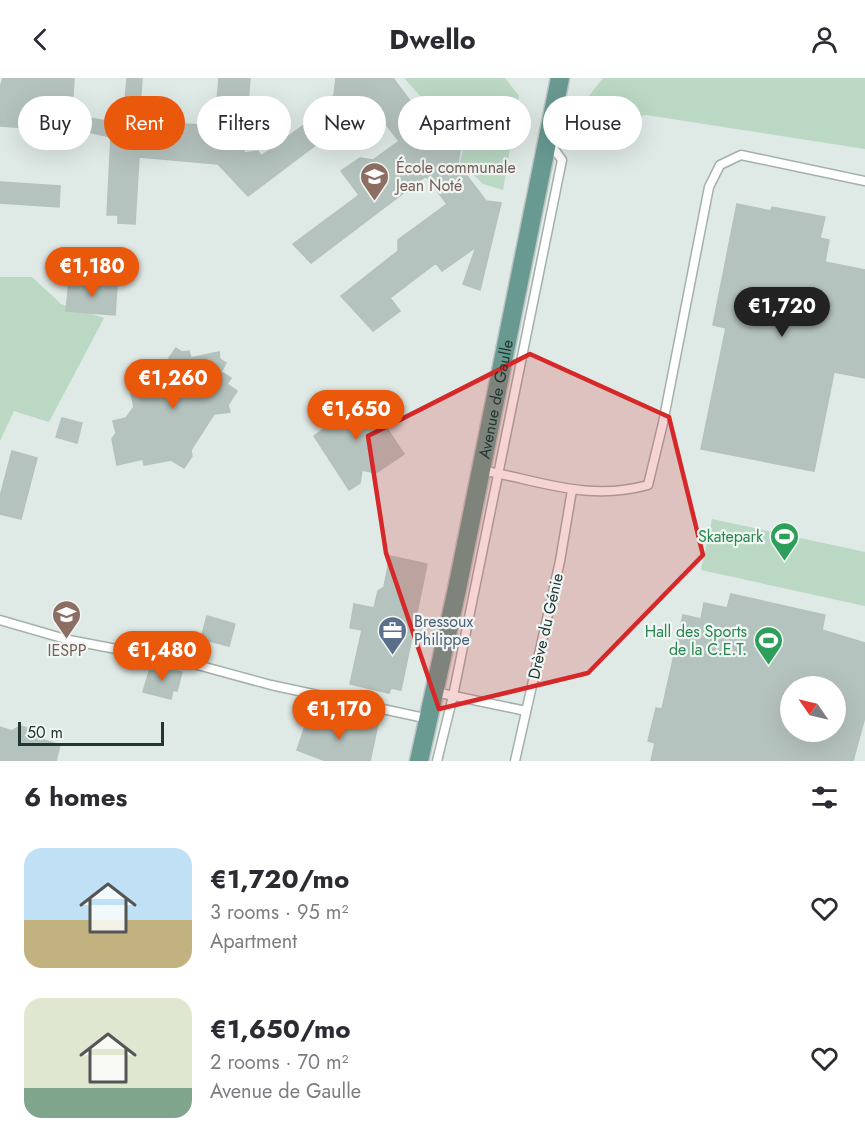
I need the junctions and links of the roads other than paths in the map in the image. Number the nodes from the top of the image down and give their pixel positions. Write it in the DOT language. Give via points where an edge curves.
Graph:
graph roads {
  1 [pos="560,78"];
  2 [pos="865,181"];
  3 [pos="489,472"];
  4 [pos="572,490"];
  5 [pos="0,621"];
  6 [pos="444,694"];
  7 [pos="526,711"];
  8 [pos="429,719"];
  9 [pos="419,761"];
  10 [pos="436,761"];
  11 [pos="515,761"];
  1 -- 3 [label="main road, Avenue de Gaulle"];
  2 -- 4 [label="lane" via="741,155 720,165 709,187 648,484 621,492"];
  3 -- 4 [label="lane"];
  3 -- 6 [label="main road, Avenue de Gaulle"];
  4 -- 7 [label="lane, Drève du Génie"];
  5 -- 8 [label="lane" via="69,640 190,663"];
  6 -- 7 [label="lane"];
  6 -- 8 [label="main road, Avenue de Gaulle"];
  6 -- 10 [label="lane"];
  7 -- 11 [label="lane, Drève du Génie"];
  8 -- 9 [label="main road, Avenue de Gaulle"];
}
